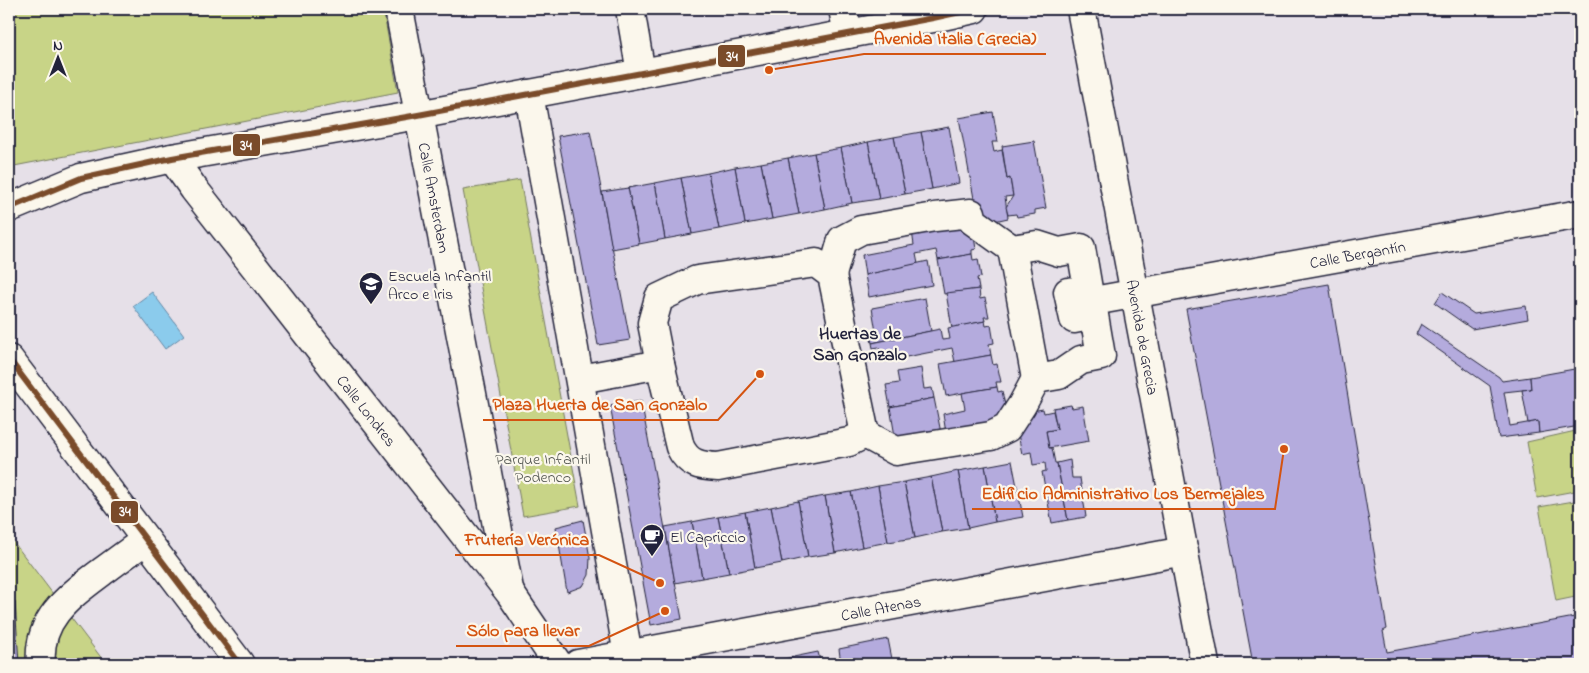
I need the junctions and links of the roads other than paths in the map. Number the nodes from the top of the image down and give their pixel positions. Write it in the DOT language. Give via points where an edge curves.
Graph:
graph roads {
  1 [pos="399,9"];
  2 [pos="630,9"];
  3 [pos="974,9"];
  4 [pos="1081,9"];
  5 [pos="845,21"];
  6 [pos="641,73"];
  7 [pos="529,94"];
  8 [pos="418,115"];
  9 [pos="172,158"];
  10 [pos="9,208"];
  11 [pos="1580,214"];
  12 [pos="1012,250"];
  13 [pos="832,275"];
  14 [pos="1135,294"];
  15 [pos="1071,305"];
  16 [pos="9,359"];
  17 [pos="660,364"];
  18 [pos="580,379"];
  19 [pos="1036,379"];
  20 [pos="865,434"];
  21 [pos="146,540"];
  22 [pos="1184,551"];
  23 [pos="510,593"];
  24 [pos="628,655"];
  25 [pos="41,664"];
  26 [pos="240,664"];
  27 [pos="558,664"];
  28 [pos="578,664"];
  29 [pos="1205,664"];
  1 -- 8 [label="street, Calle Amsterdam"];
  2 -- 6 [label="street"];
  3 -- 5 [label="street"];
  4 -- 14 [label="street, Avenida de Grecia"];
  5 -- 6 [label="street"];
  6 -- 7 [label="street"];
  7 -- 8 [label="street"];
  7 -- 18 [label="street"];
  8 -- 9 [label="street"];
  8 -- 23 [label="street, Calle Amsterdam"];
  9 -- 10 [label="street" via="81,178"];
  9 -- 23 [label="street, Calle Londres"];
  11 -- 14 [label="street, Calle Bergantín"];
  12 -- 13 [label="street" via="973,220 971,213 935,217 861,230 842,240"];
  12 -- 15 [label="street" via="1037,245 1058,252 1081,248 1088,289 1068,292"];
  12 -- 19 [label="street"];
  13 -- 17 [label="street" via="816,263 698,280 659,298 652,323"];
  13 -- 20 [label="street"];
  14 -- 15 [label="street, Calle Bergantín"];
  14 -- 22 [label="street, Avenida de Grecia"];
  15 -- 19 [label="street" via="1074,319 1094,315 1101,356 1081,360 1061,374"];
  16 -- 21 [label="street"];
  17 -- 18 [label="street"];
  17 -- 20 [label="street" via="680,447 684,456 695,464 718,467 849,442"];
  18 -- 24 [label="street"];
  19 -- 20 [label="street" via="1007,428 991,436 896,451"];
  21 -- 25 [label="street" via="61,605 44,635"];
  21 -- 26 [label="street"];
  22 -- 24 [label="street, Calle Atenas"];
  22 -- 29 [label="street, Avenida de Grecia"];
  23 -- 27 [label="street, Calle Londres"];
  24 -- 28 [label="street, Calle Atenas"];
}
